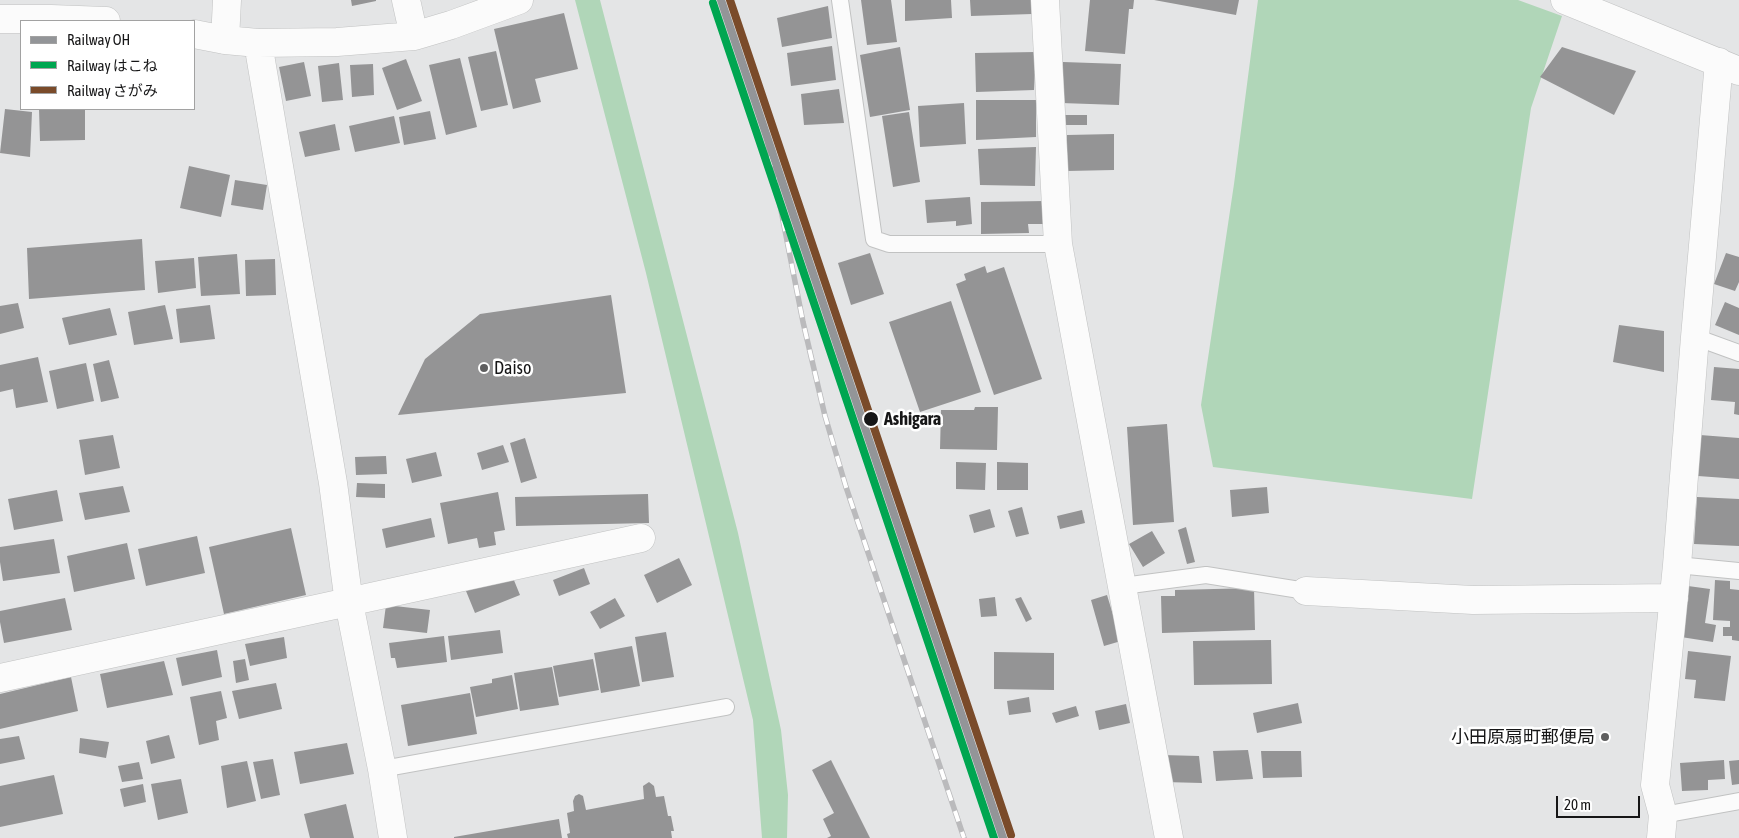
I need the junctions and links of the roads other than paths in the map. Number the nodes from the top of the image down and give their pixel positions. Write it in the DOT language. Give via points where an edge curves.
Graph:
graph roads {
  1 [pos="227,0"];
  2 [pos="406,0"];
  3 [pos="519,0"];
  4 [pos="840,0"];
  5 [pos="1045,0"];
  6 [pos="1565,0"];
  7 [pos="0,19"];
  8 [pos="88,20"];
  9 [pos="195,34"];
  10 [pos="414,36"];
  11 [pos="225,40"];
  12 [pos="258,43"];
  13 [pos="1729,67"];
  14 [pos="1058,244"];
  15 [pos="1695,337"];
  16 [pos="1739,353"];
  17 [pos="641,538"];
  18 [pos="1678,565"];
  19 [pos="1739,571"];
  20 [pos="1122,586"];
  21 [pos="1306,591"];
  22 [pos="1674,598"];
  23 [pos="350,603"];
  24 [pos="0,678"];
  25 [pos="726,707"];
  26 [pos="382,769"];
  27 [pos="1739,801"];
  28 [pos="1662,826"];
  29 [pos="393,838"];
  30 [pos="1169,838"];
  1 -- 11 [label="street"];
  2 -- 10 [label="street"];
  3 -- 10 [label="street"];
  4 -- 14 [label="lane" via="874,239 889,244"];
  5 -- 14 [label="street"];
  6 -- 13 [label="street"];
  7 -- 8 [label="street"];
  9 -- 11 [label="street"];
  10 -- 12 [label="street" via="337,42"];
  11 -- 12 [label="street"];
  12 -- 23 [label="street" via="333,483"];
  13 -- 15 [label="street"];
  14 -- 20 [label="street"];
  15 -- 16 [label="lane"];
  15 -- 18 [label="street"];
  17 -- 23 [label="street"];
  18 -- 19 [label="lane"];
  18 -- 22 [label="street"];
  20 -- 21 [label="lane" via="1206,575"];
  20 -- 30 [label="street"];
  21 -- 22 [label="street" via="1473,600"];
  22 -- 28 [label="street" via="1654,785"];
  23 -- 24 [label="street"];
  23 -- 26 [label="street"];
  25 -- 26 [label="lane"];
  26 -- 29 [label="street"];
  27 -- 28 [label="lane"];
}
